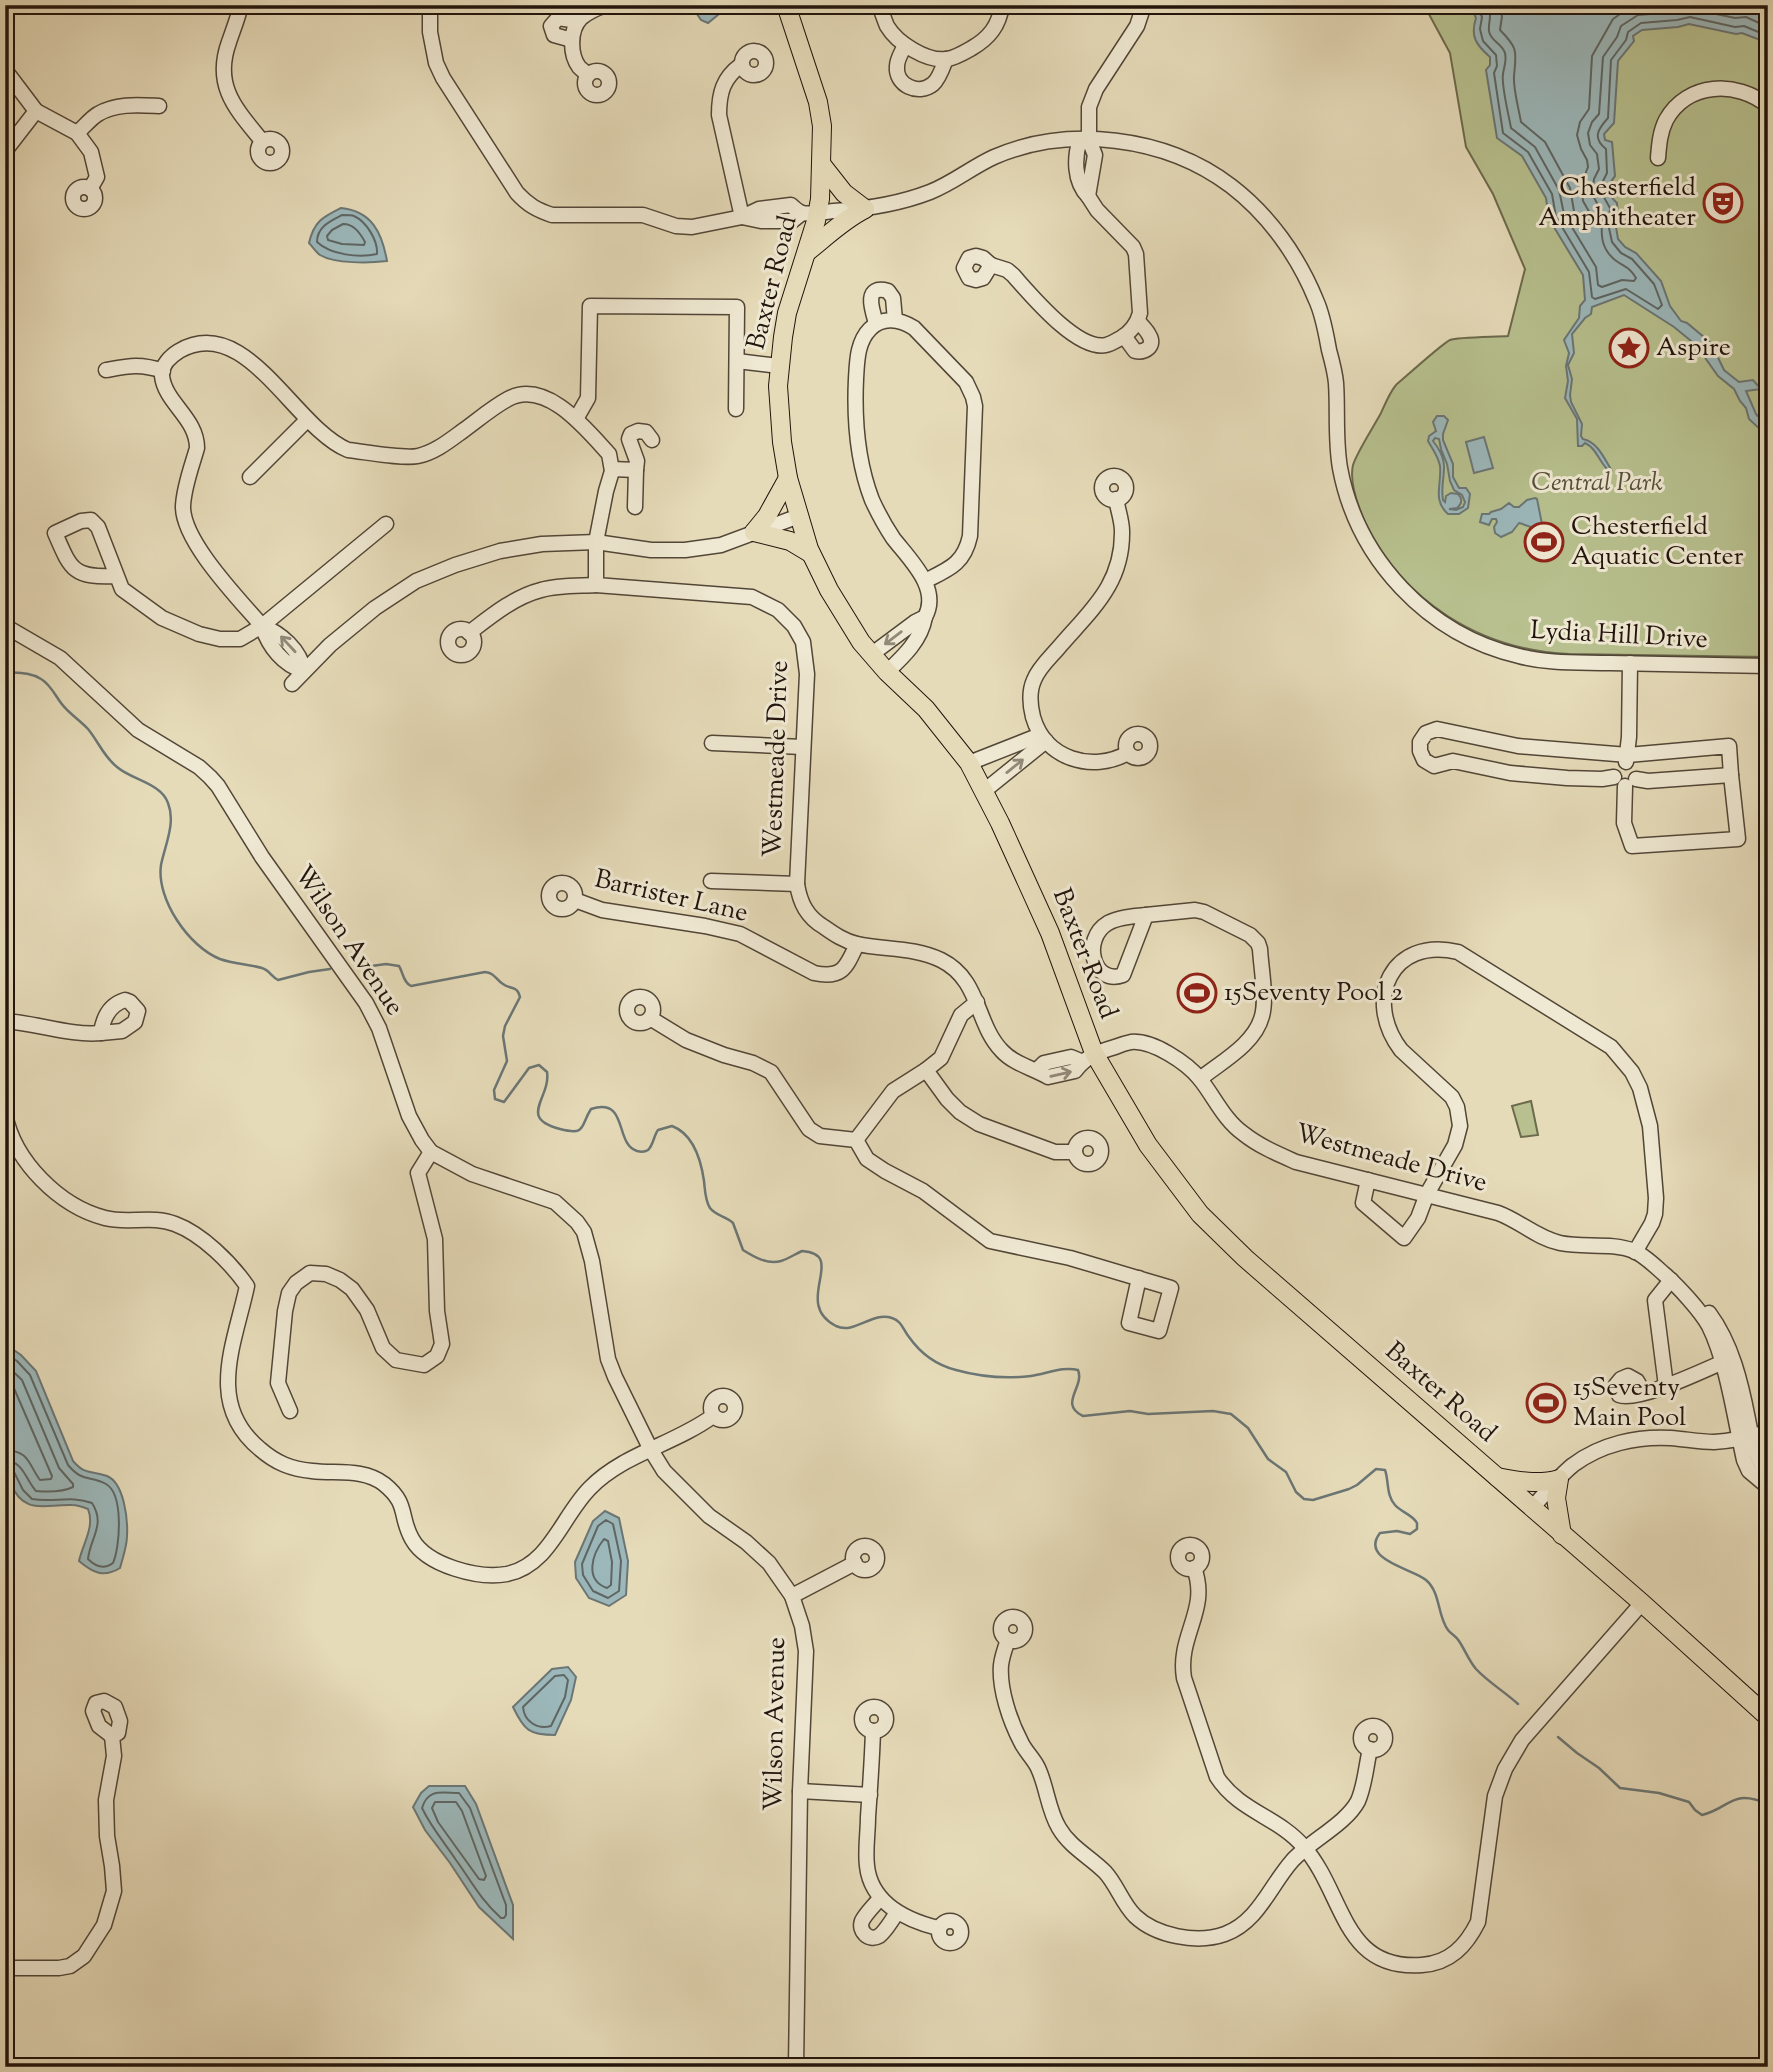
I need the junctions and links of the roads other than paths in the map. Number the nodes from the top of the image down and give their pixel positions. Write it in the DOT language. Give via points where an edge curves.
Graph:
graph roads {
  1 [pos="241,5"];
  2 [pos="430,5"];
  3 [pos="607,5"];
  4 [pos="786,5"];
  5 [pos="879,5"];
  6 [pos="1002,5"];
  7 [pos="1144,5"];
  8 [pos="578,21"];
  9 [pos="572,40"];
  10 [pos="905,45"];
  11 [pos="946,60"];
  12 [pos="741,65"];
  13 [pos="5,70"];
  14 [pos="588,75"];
  15 [pos="159,106"];
  16 [pos="1768,106"];
  17 [pos="36,111"];
  18 [pos="77,133"];
  19 [pos="1085,140"];
  20 [pos="262,141"];
  21 [pos="5,151"];
  22 [pos="1658,158"];
  23 [pos="822,165"];
  24 [pos="90,189"];
  25 [pos="865,209"];
  26 [pos="810,212"];
  27 [pos="742,218"];
  28 [pos="807,252"];
  29 [pos="990,265"];
  30 [pos="895,320"];
  31 [pos="1138,321"];
  32 [pos="876,323"];
  33 [pos="1124,336"];
  34 [pos="737,361"];
  35 [pos="779,366"];
  36 [pos="106,370"];
  37 [pos="163,371"];
  38 [pos="736,409"];
  39 [pos="576,419"];
  40 [pos="307,420"];
  41 [pos="652,440"];
  42 [pos="612,469"];
  43 [pos="636,470"];
  44 [pos="250,477"];
  45 [pos="788,478"];
  46 [pos="1116,499"];
  47 [pos="635,507"];
  48 [pos="799,516"];
  49 [pos="386,524"];
  50 [pos="754,532"];
  51 [pos="596,541"];
  52 [pos="810,553"];
  53 [pos="116,576"];
  54 [pos="925,581"];
  55 [pos="596,585"];
  56 [pos="925,617"];
  57 [pos="5,626"];
  58 [pos="262,626"];
  59 [pos="469,632"];
  60 [pos="872,654"];
  61 [pos="1630,663"];
  62 [pos="1768,666"];
  63 [pos="304,671"];
  64 [pos="887,672"];
  65 [pos="292,684"];
  66 [pos="1043,738"];
  67 [pos="712,743"];
  68 [pos="803,747"];
  69 [pos="1128,753"];
  70 [pos="1627,759"];
  71 [pos="970,763"];
  72 [pos="1731,775"];
  73 [pos="1625,781"];
  74 [pos="984,791"];
  75 [pos="711,881"];
  76 [pos="797,884"];
  77 [pos="575,900"];
  78 [pos="1146,915"];
  79 [pos="856,944"];
  80 [pos="977,1002"];
  81 [pos="650,1018"];
  82 [pos="5,1021"];
  83 [pos="101,1033"];
  84 [pos="1088,1057"];
  85 [pos="926,1070"];
  86 [pos="1200,1079"];
  87 [pos="5,1114"];
  88 [pos="856,1140"];
  89 [pos="431,1152"];
  90 [pos="1075,1152"];
  91 [pos="1368,1180"];
  92 [pos="1427,1194"];
  93 [pos="1635,1252"];
  94 [pos="1139,1278"];
  95 [pos="1673,1282"];
  96 [pos="1727,1360"];
  97 [pos="1665,1386"];
  98 [pos="1644,1393"];
  99 [pos="290,1411"];
  100 [pos="713,1416"];
  101 [pos="1768,1432"];
  102 [pos="1745,1438"];
  103 [pos="651,1450"];
  104 [pos="1768,1475"];
  105 [pos="1496,1476"];
  106 [pos="1559,1479"];
  107 [pos="1768,1487"];
  108 [pos="1532,1508"];
  109 [pos="1562,1535"];
  110 [pos="855,1563"];
  111 [pos="1194,1568"];
  112 [pos="792,1595"];
  113 [pos="1642,1603"];
  114 [pos="1008,1640"];
  115 [pos="1768,1717"];
  116 [pos="873,1731"];
  117 [pos="111,1736"];
  118 [pos="1370,1749"];
  119 [pos="800,1791"];
  120 [pos="870,1795"];
  121 [pos="1304,1847"];
  122 [pos="880,1898"];
  123 [pos="897,1913"];
  124 [pos="938,1928"];
  125 [pos="5,1968"];
  126 [pos="796,2067"];
  127 [pos="1640,2067"];
  128 [pos="1646,2067"];
  1 -- 20 [label="street" via="223,74 232,102"];
  2 -- 27 [label="street, Lydia Hill Drive" via="432,49 443,78 527,204 552,215 643,215 676,226"];
  3 -- 8 [label="street"];
  4 -- 23 [label="main road, Baxter Road" via="818,102"];
  5 -- 10 [label="street" via="887,26"];
  6 -- 11 [label="street" via="994,30 983,41"];
  7 -- 19 [label="street" via="1137,26 1096,89"];
  8 -- 9 [label="street"];
  8 -- 9 [label="street" via="558,18 551,26 554,35"];
  9 -- 14 [label="street" via="573,54"];
  10 -- 11 [label="street"];
  10 -- 11 [label="street" via="896,70 913,89 932,85"];
  12 -- 27 [label="street" via="722,86 719,115"];
  13 -- 17 [label="street"];
  15 -- 18 [label="street" via="109,109"];
  16 -- 22 [label="street" via="1740,90 1702,90 1675,108 1665,121"];
  17 -- 18 [label="street"];
  17 -- 21 [label="street"];
  18 -- 24 [label="street" via="95,162 97,177"];
  19 -- 25 [label="street, Lydia Hill Drive" via="1043,142 1008,152 931,191"];
  19 -- 31 [label="street" via="1076,153 1081,185 1136,254"];
  19 -- 61 [label="street, Lydia Hill Drive" via="1150,147 1204,169 1260,212 1287,245 1318,302 1325,331 1336,379 1336,444 1347,497 1372,552 1413,602 1445,625 1501,652 1540,661"];
  23 -- 25 [label="main road" via="844,193"];
  23 -- 26 [label="main road, Baxter Road"];
  25 -- 26 [label="street, Lydia Hill Drive"];
  25 -- 28 [label="main road"];
  26 -- 27 [label="street, Lydia Hill Drive" via="792,222"];
  26 -- 28 [label="main road, Baxter Road"];
  28 -- 35 [label="main road, Baxter Road" via="787,313"];
  29 -- 33 [label="street" via="1007,270 1059,323 1085,341 1106,345"];
  30 -- 32 [label="street"];
  30 -- 32 [label="street" via="894,298 880,290 870,298"];
  30 -- 54 [label="street" via="914,328 966,382 975,406 967,548 951,568"];
  31 -- 33 [label="street"];
  31 -- 33 [label="street" via="1150,335 1149,348 1135,351"];
  32 -- 54 [label="street" via="862,338 859,350 857,447 877,510"];
  34 -- 35 [label="street"];
  34 -- 38 [label="street"];
  34 -- 39 [label="street" via="737,307 590,306 588,398"];
  35 -- 45 [label="main road, Baxter Road" via="779,415"];
  36 -- 37 [label="street" via="147,365"];
  37 -- 40 [label="street" via="169,357 193,343 222,344 242,354"];
  37 -- 58 [label="street" via="170,395 197,440 184,497 185,519 203,554"];
  39 -- 40 [label="street" via="544,397 516,396 441,446 414,457 348,450"];
  39 -- 42 [label="street" via="609,454"];
  40 -- 44 [label="street"];
  41 -- 43 [label="street" via="646,432 631,434"];
  42 -- 43 [label="street"];
  42 -- 51 [label="street"];
  43 -- 47 [label="street"];
  45 -- 48 [label="main road, Baxter Road"];
  45 -- 50 [label="main road"];
  46 -- 66 [label="street" via="1122,529 1112,580 1033,681 1031,710"];
  48 -- 50 [label="street"];
  48 -- 52 [label="main road, Baxter Road"];
  49 -- 58 [label="street"];
  50 -- 51 [label="street" via="721,545 685,550"];
  50 -- 52 [label="main road" via="790,541"];
  51 -- 55 [label="street"];
  51 -- 63 [label="street" via="500,551 416,581 375,608"];
  52 -- 60 [label="main road, Baxter Road" via="840,609"];
  53 -- 53 [label="street" via="98,527 91,520 55,533 68,563 82,574"];
  53 -- 58 [label="street" via="122,589 162,618 209,638 240,639"];
  54 -- 56 [label="street" via="929,596"];
  55 -- 59 [label="street, Westmeade Drive" via="538,591 497,611"];
  55 -- 68 [label="street, Westmeade Drive" via="752,597 778,610 799,634 806,657"];
  56 -- 60 [label="street, one-way"];
  56 -- 64 [label="street" via="922,632"];
  57 -- 89 [label="street, Wilson Avenue" via="60,658 138,730 199,767 218,786 255,847 366,1003 409,1116"];
  58 -- 63 [label="street" via="276,631 302,658"];
  60 -- 64 [label="main road, Baxter Road"];
  61 -- 62 [label="street, Lydia Hill Drive"];
  61 -- 70 [label="street"];
  63 -- 65 [label="street"];
  64 -- 71 [label="main road, Baxter Road" via="926,709"];
  66 -- 69 [label="street" via="1063,755 1084,762"];
  66 -- 71 [label="street"];
  74 -- 66 [label="street, one-way"];
  67 -- 68 [label="street"];
  68 -- 76 [label="street, Westmeade Drive"];
  70 -- 72 [label="street" via="1729,746"];
  70 -- 73 [label="street" via="1636,768"];
  70 -- 73 [label="street" via="1518,747 1437,729 1426,733 1420,742 1424,760 1434,766 1453,761 1510,773"];
  71 -- 74 [label="main road, Baxter Road"];
  72 -- 73 [label="street"];
  72 -- 73 [label="street" via="1738,839 1632,846 1624,823"];
  74 -- 84 [label="main road, Baxter Road" via="1050,933"];
  75 -- 76 [label="street"];
  76 -- 79 [label="street, Westmeade Drive" via="809,915"];
  77 -- 79 [label="street, Barrister Lane" via="602,910 740,934 823,975 841,972"];
  78 -- 78 [label="street" via="1107,924 1094,938 1092,957 1103,972 1123,975"];
  78 -- 86 [label="street" via="1204,912 1250,935 1260,949 1263,1007 1259,1023 1248,1040"];
  79 -- 80 [label="street, Westmeade Drive" via="942,960 959,972"];
  80 -- 84 [label="street, Westmeade Drive" via="990,1034 1013,1060 1037,1070 1044,1063"];
  80 -- 85 [label="street" via="961,1015 941,1058"];
  81 -- 88 [label="street" via="685,1040 763,1066 809,1129 820,1136"];
  82 -- 83 [label="street" via="86,1035"];
  84 -- 86 [label="street, Westmeade Drive" via="1139,1042 1168,1053"];
  84 -- 105 [label="main road, Baxter Road" via="1200,1214"];
  85 -- 88 [label="street" via="893,1091"];
  85 -- 90 [label="street" via="947,1099 979,1124 1055,1152"];
  86 -- 91 [label="street, Westmeade Drive" via="1227,1119 1271,1151"];
  87 -- 103 [label="street" via="13,1141 26,1161 68,1201 107,1219 160,1219 178,1225 234,1267 247,1286 227,1374 242,1433 290,1468 363,1475 380,1482 402,1504 415,1545 437,1561 485,1575 525,1568 545,1550 590,1487"];
  88 -- 94 [label="street" via="867,1159 923,1191 990,1241"];
  89 -- 99 [label="street" via="418,1173 435,1239 442,1344 437,1356 424,1365 396,1360 383,1348 352,1289 340,1280 310,1273 289,1293 285,1311 278,1383"];
  89 -- 103 [label="street, Wilson Avenue" via="472,1174 555,1202 577,1222 593,1261 608,1359"];
  91 -- 92 [label="street, Westmeade Drive"];
  91 -- 92 [label="street" via="1363,1203 1404,1238 1419,1218"];
  92 -- 93 [label="street, Westmeade Drive" via="1510,1217 1561,1243"];
  92 -- 93 [label="street" via="1455,1144 1460,1116 1452,1097 1394,1041 1386,1022 1384,996 1394,968 1439,949 1458,952 1611,1047 1632,1072 1650,1126 1656,1198 1652,1223"];
  93 -- 95 [label="street, Westmeade Drive"];
  95 -- 96 [label="street, Westmeade Drive" via="1702,1316"];
  95 -- 97 [label="street" via="1655,1300"];
  96 -- 97 [label="street"];
  96 -- 102 [label="street, Westmeade Drive" via="1737,1370"];
  97 -- 98 [label="street"];
  100 -- 103 [label="street"];
  101 -- 102 [label="street"];
  102 -- 104 [label="street, Westmeade Drive"];
  102 -- 106 [label="street" via="1718,1442 1632,1439 1586,1457"];
  102 -- 107 [label="street, Westmeade Drive" via="1744,1460 1749,1471"];
  103 -- 112 [label="street, Wilson Avenue" via="664,1471 709,1516 769,1563"];
  105 -- 106 [label="main road" via="1535,1482"];
  105 -- 108 [label="main road, Baxter Road"];
  106 -- 108 [label="street"];
  106 -- 109 [label="main road" via="1556,1501"];
  108 -- 109 [label="main road, Baxter Road"];
  109 -- 113 [label="main road, Baxter Road"];
  110 -- 112 [label="street"];
  111 -- 121 [label="street" via="1197,1611 1182,1667 1213,1768 1240,1803 1284,1829"];
  112 -- 119 [label="street, Wilson Avenue" via="806,1651"];
  113 -- 115 [label="main road, Baxter Road"];
  113 -- 121 [label="street" via="1522,1740 1510,1760 1495,1796 1478,1922 1454,1955 1441,1962 1414,1965 1390,1963 1366,1950"];
  114 -- 121 [label="street" via="1001,1666 1013,1726 1040,1771 1060,1829 1110,1877 1129,1908 1145,1923 1167,1934 1190,1937 1211,1937 1240,1927"];
  116 -- 120 [label="street"];
  117 -- 125 [label="street" via="114,1756 106,1800 114,1891 104,1925 84,1956 70,1966"];
  118 -- 121 [label="street" via="1363,1787 1353,1809"];
  119 -- 120 [label="street"];
  119 -- 126 [label="street, Wilson Avenue"];
  120 -- 122 [label="street" via="867,1866"];
  122 -- 123 [label="street"];
  122 -- 123 [label="street" via="862,1922 866,1936 879,1936"];
  123 -- 124 [label="street"];
  127 -- 128 [label="street"];
}
